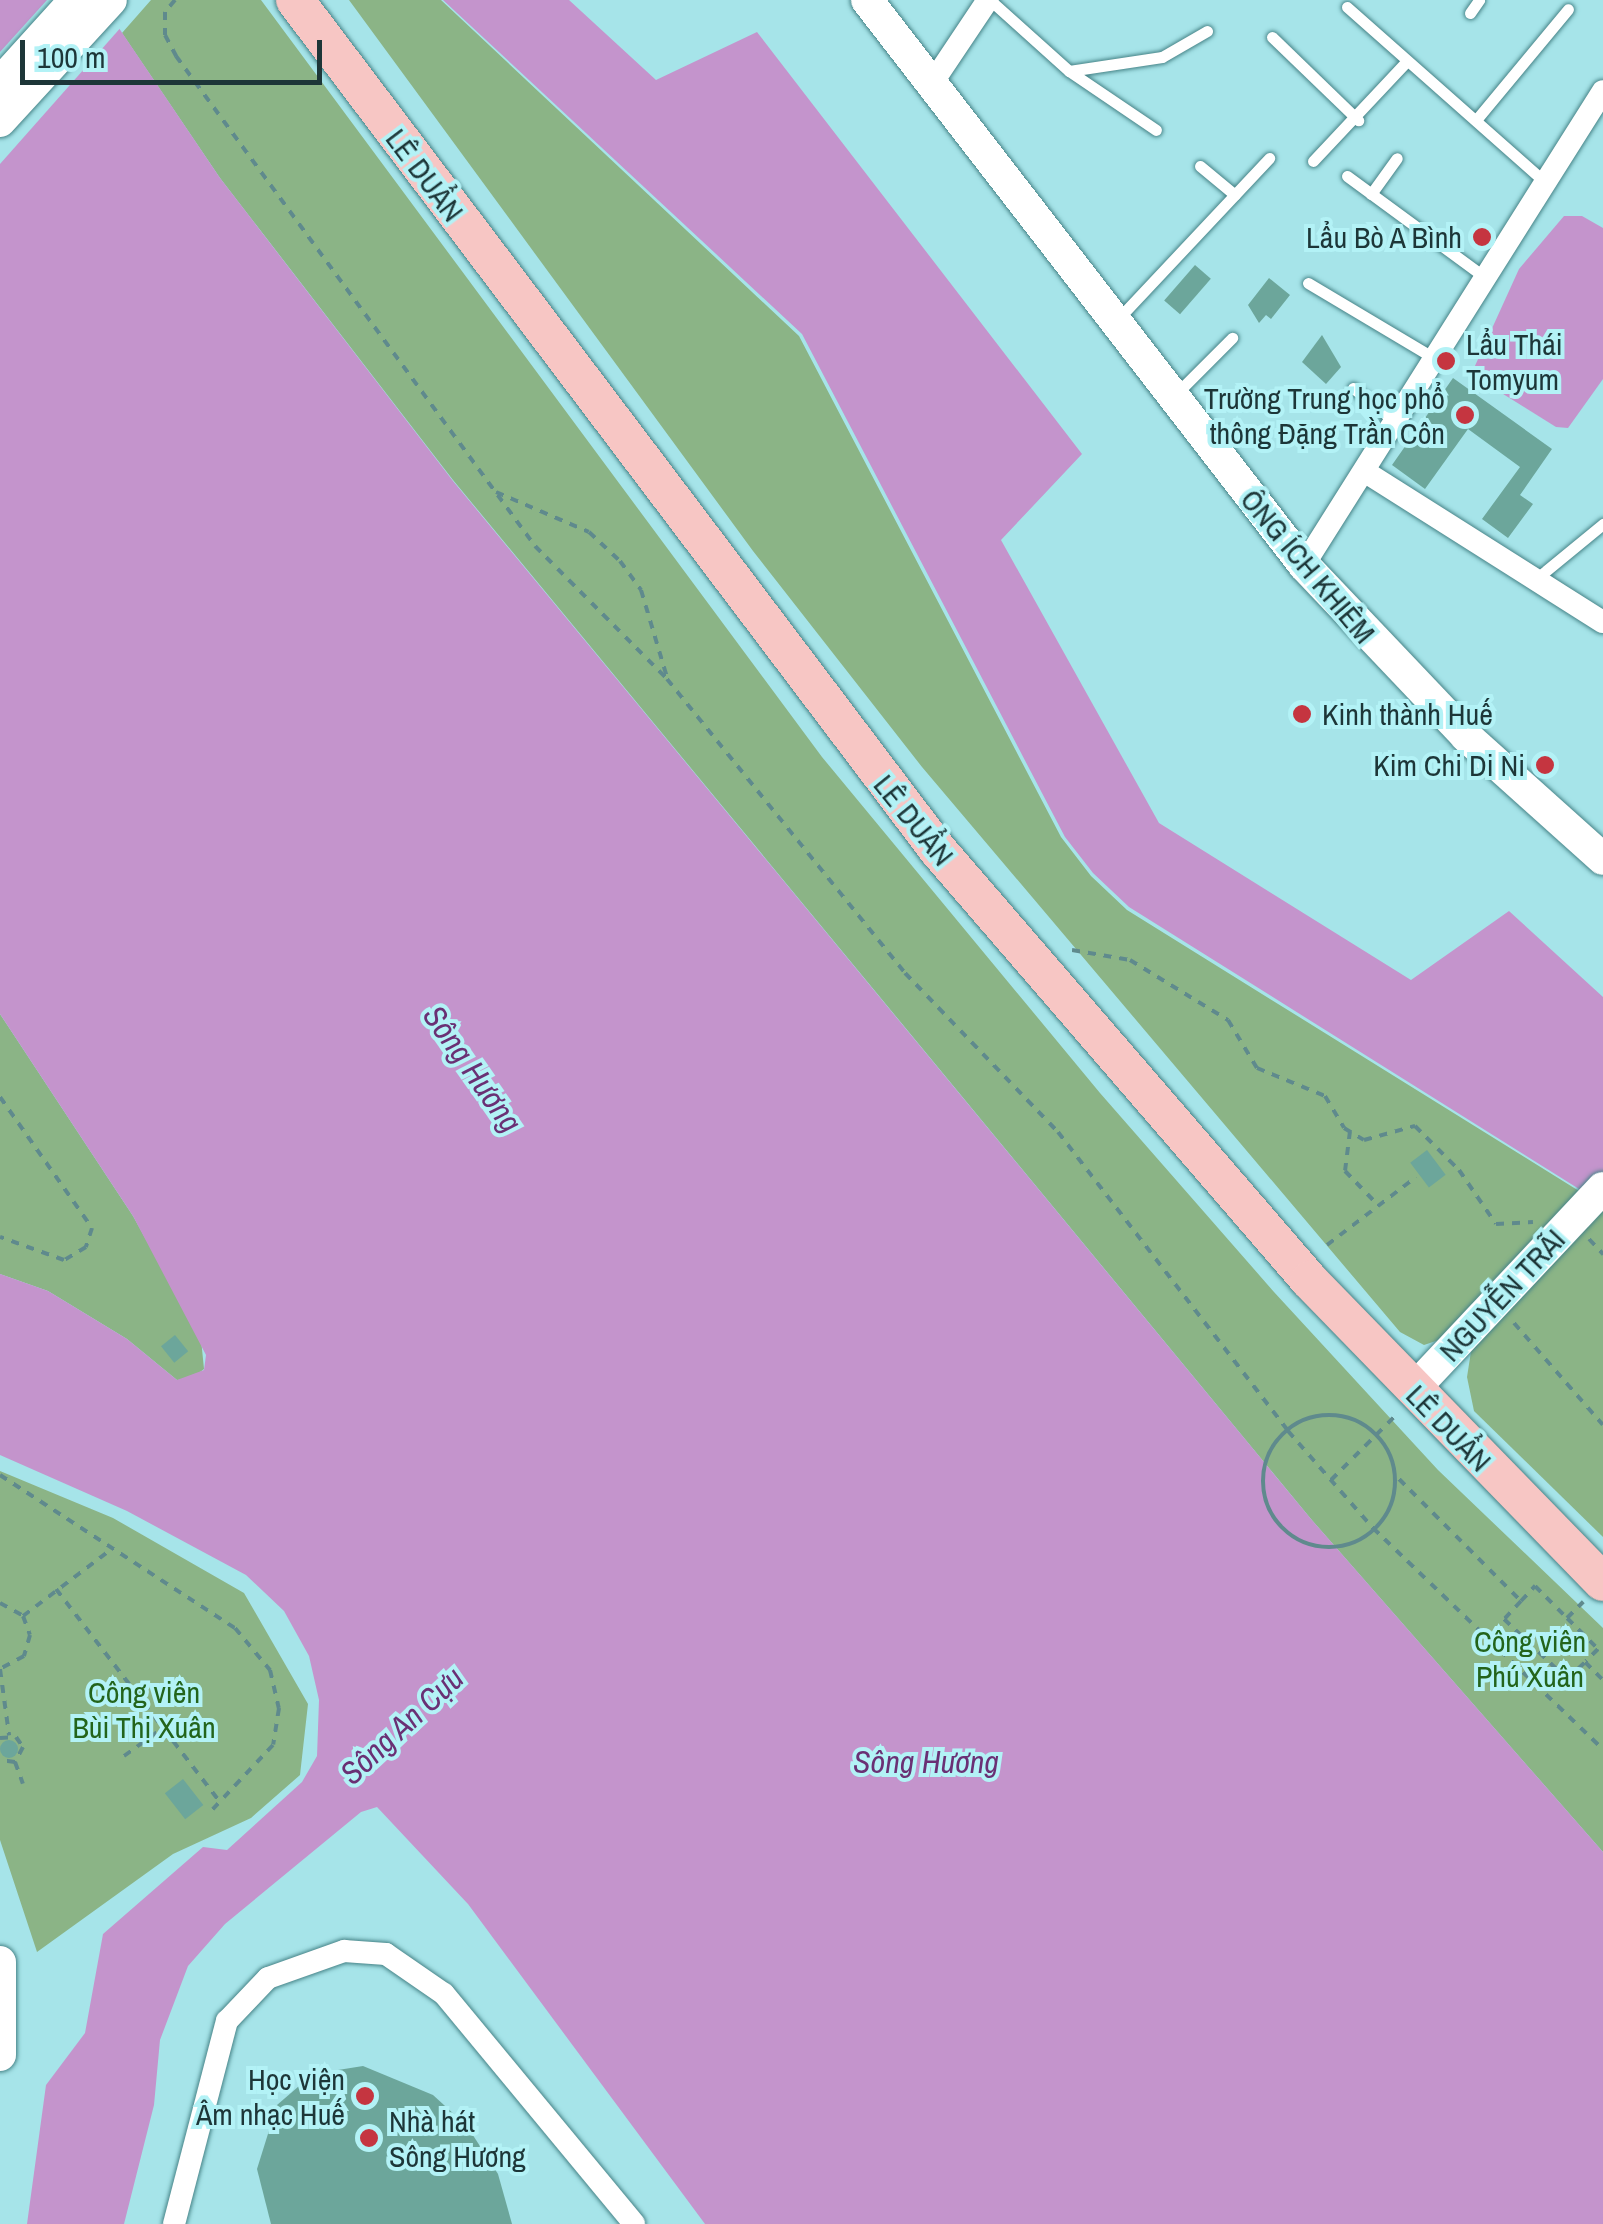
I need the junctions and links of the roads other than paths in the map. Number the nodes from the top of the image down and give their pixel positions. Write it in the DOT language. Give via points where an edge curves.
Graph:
graph roads {
  1 [pos="75,0"];
  2 [pos="111,0"];
  3 [pos="294,0"];
  4 [pos="322,0"];
  5 [pos="867,0"];
  6 [pos="989,0"];
  7 [pos="1478,0"];
  8 [pos="1346,7"];
  9 [pos="1568,9"];
  10 [pos="1470,13"];
  11 [pos="1207,30"];
  12 [pos="1272,37"];
  13 [pos="1406,62"];
  14 [pos="1069,71"];
  15 [pos="0,83"];
  16 [pos="931,85"];
  17 [pos="1603,92"];
  18 [pos="1358,120"];
  19 [pos="1476,120"];
  20 [pos="0,121"];
  21 [pos="1156,130"];
  22 [pos="1269,158"];
  23 [pos="1397,158"];
  24 [pos="1313,161"];
  25 [pos="1200,166"];
  26 [pos="1347,176"];
  27 [pos="1546,182"];
  28 [pos="1372,194"];
  29 [pos="1235,195"];
  30 [pos="1486,279"];
  31 [pos="1308,282"];
  32 [pos="1114,324"];
  33 [pos="1232,338"];
  34 [pos="1437,360"];
  35 [pos="1353,388"];
  36 [pos="1172,399"];
  37 [pos="1397,423"];
  38 [pos="1367,473"];
  39 [pos="1603,524"];
  40 [pos="1304,566"];
  41 [pos="1532,582"];
  42 [pos="1603,622"];
  43 [pos="1603,860"];
  44 [pos="1597,1194"];
  45 [pos="1412,1393"];
  46 [pos="1603,1556"];
  47 [pos="1593,1592"];
  48 [pos="0,1962"];
  49 [pos="0,2055"];
  50 [pos="174,2224"];
  51 [pos="634,2224"];
  1 -- 15 [label="street"];
  2 -- 20 [label="street"];
  3 -- 45 [label="main road, LÊ DUẨN" via="937,849"];
  4 -- 45 [label="main road, LÊ DUẨN" via="929,809"];
  5 -- 16 [label="street, ÔNG ÍCH KHIÊM"];
  6 -- 14 [label="lane"];
  6 -- 16 [label="street"];
  7 -- 10 [label="lane"];
  8 -- 13 [label="lane"];
  9 -- 19 [label="lane"];
  11 -- 14 [label="lane" via="1162,57"];
  12 -- 18 [label="lane"];
  13 -- 18 [label="lane"];
  13 -- 19 [label="lane"];
  14 -- 21 [label="lane"];
  16 -- 32 [label="street, ÔNG ÍCH KHIÊM"];
  17 -- 27 [label="street"];
  18 -- 24 [label="lane"];
  19 -- 27 [label="lane"];
  22 -- 29 [label="lane"];
  23 -- 28 [label="lane"];
  25 -- 29 [label="lane"];
  26 -- 28 [label="lane"];
  27 -- 30 [label="street"];
  28 -- 30 [label="lane"];
  29 -- 32 [label="lane"];
  30 -- 34 [label="street"];
  31 -- 34 [label="lane"];
  32 -- 36 [label="street, ÔNG ÍCH KHIÊM"];
  33 -- 36 [label="lane"];
  34 -- 37 [label="street"];
  35 -- 37 [label="lane"];
  36 -- 40 [label="street, ÔNG ÍCH KHIÊM"];
  37 -- 38 [label="street"];
  38 -- 40 [label="street"];
  38 -- 41 [label="street"];
  39 -- 41 [label="lane"];
  40 -- 43 [label="street, ÔNG ÍCH KHIÊM" via="1466,736"];
  41 -- 42 [label="street"];
  44 -- 45 [label="street, NGUYỄN TRÃI"];
  45 -- 46 [label="main road, LÊ DUẨN"];
  45 -- 47 [label="main road, LÊ DUẨN"];
  48 -- 49 [label="street"];
  50 -- 51 [label="street" via="227,2021 268,1978 344,1951 386,1954 444,1994"];
}
